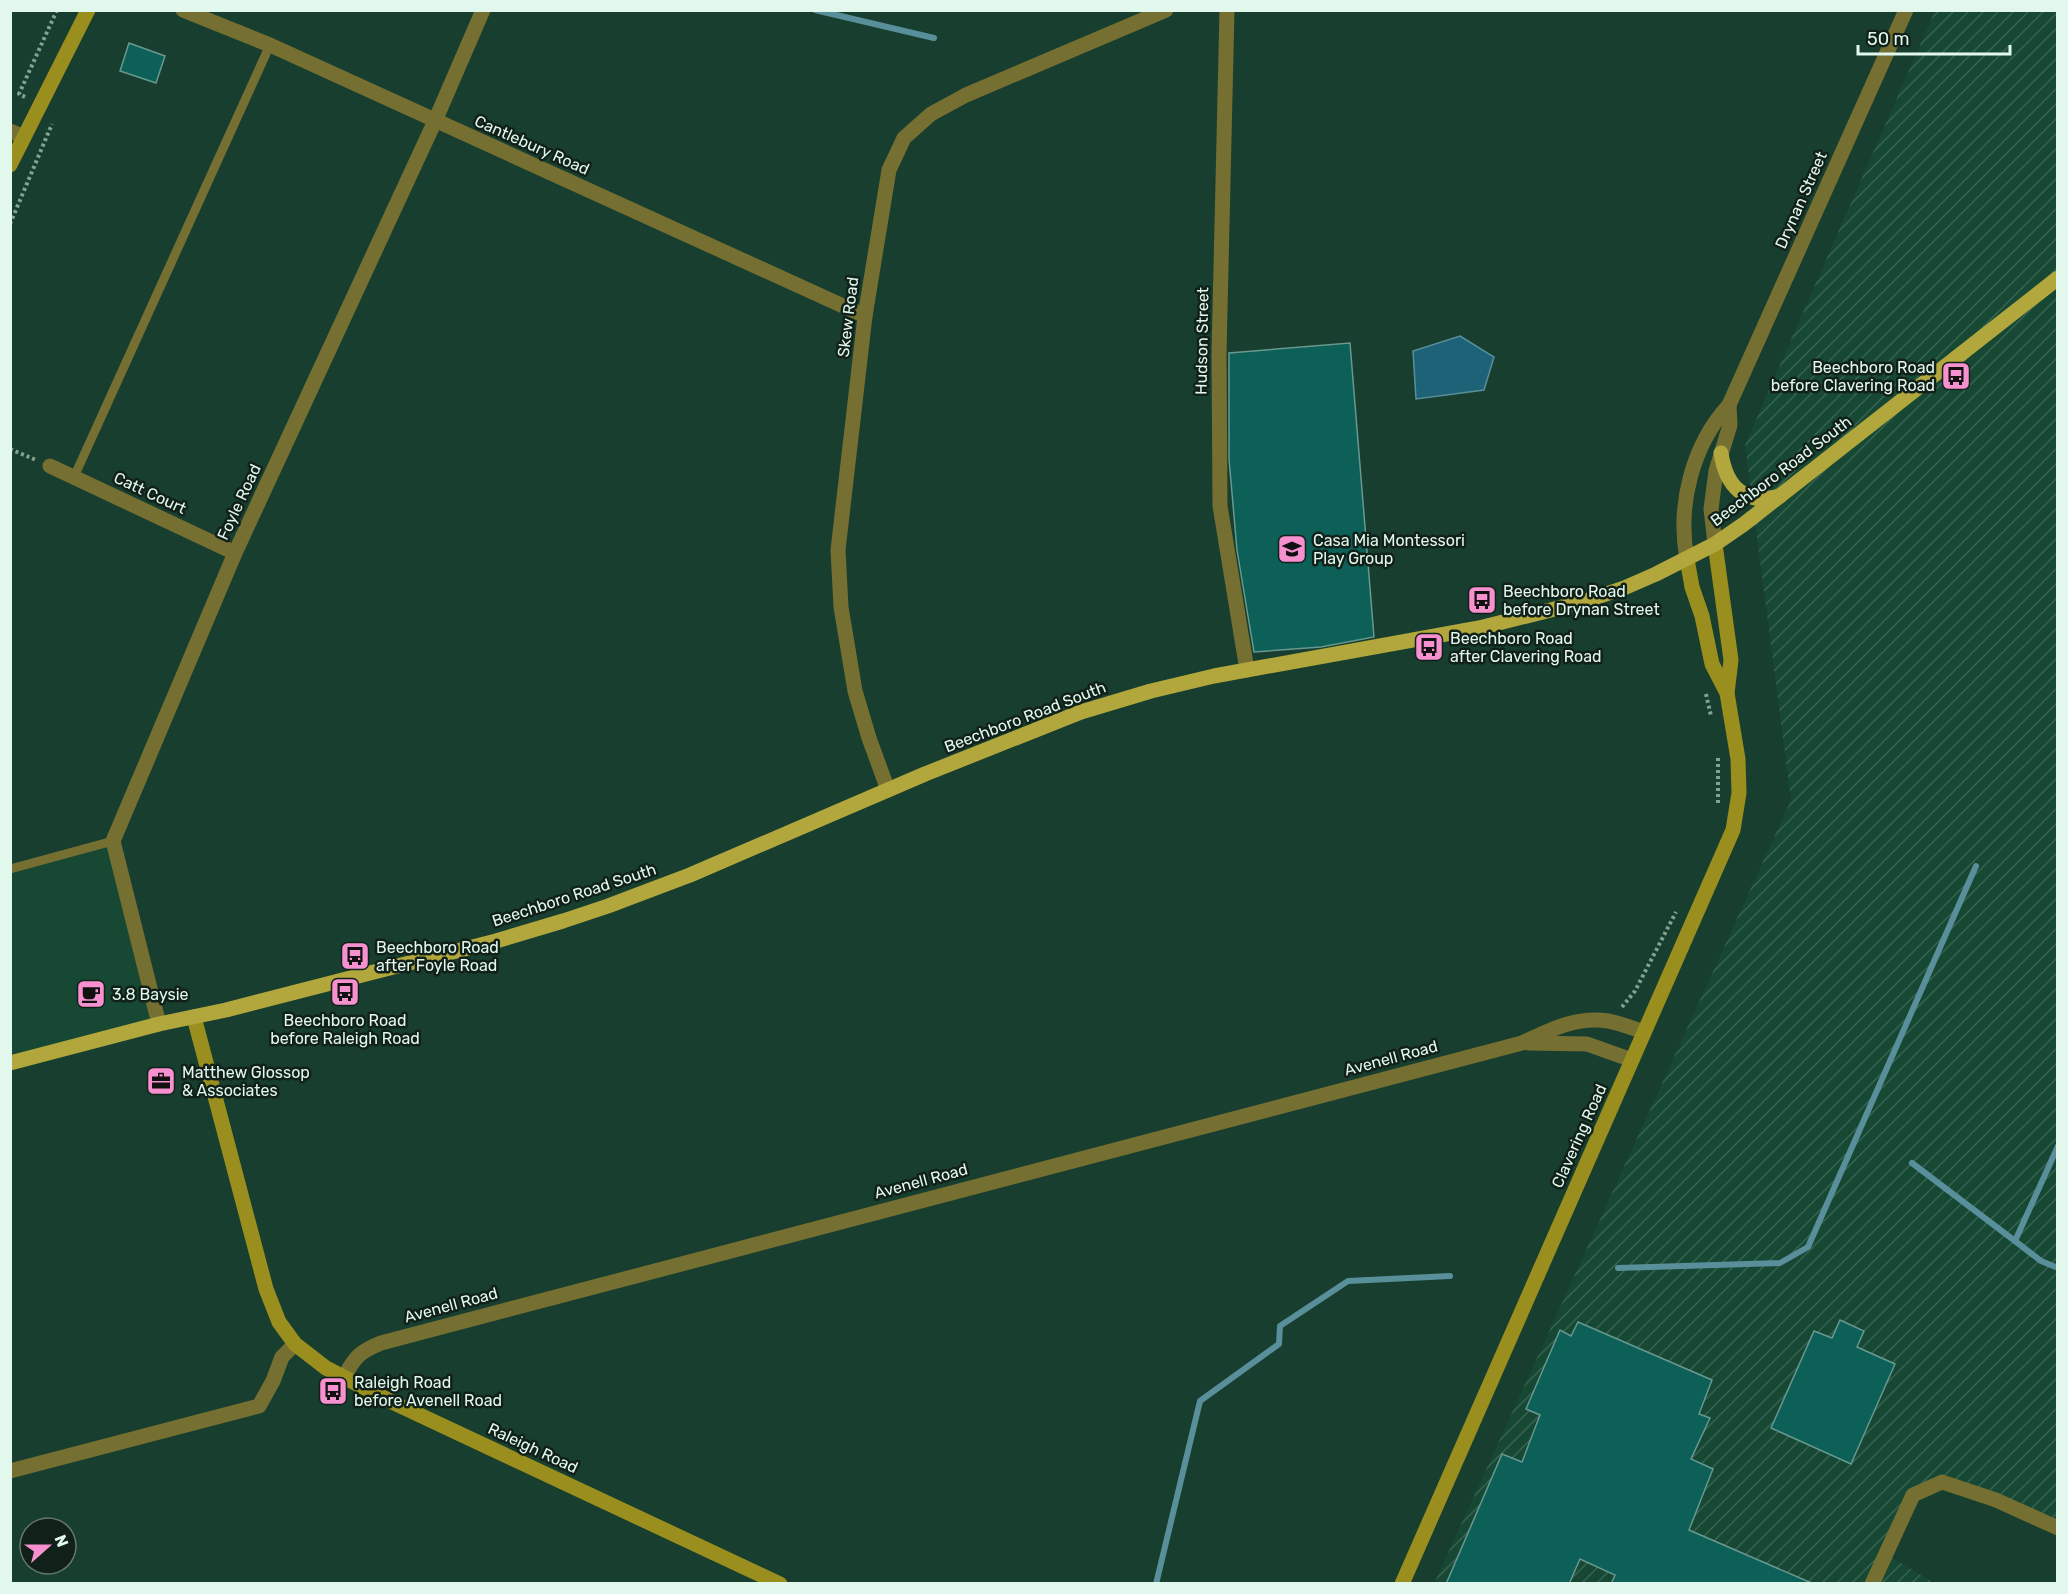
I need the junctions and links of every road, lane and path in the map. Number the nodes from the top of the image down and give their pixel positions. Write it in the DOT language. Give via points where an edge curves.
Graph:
graph roads {
  1 [pos="57,10"];
  2 [pos="88,10"];
  3 [pos="183,10"];
  4 [pos="483,10"];
  5 [pos="1166,10"];
  6 [pos="1227,10"];
  7 [pos="1906,10"];
  8 [pos="270,45"];
  9 [pos="19,94"];
  10 [pos="435,121"];
  11 [pos="53,123"];
  12 [pos="17,134"];
  13 [pos="10,165"];
  14 [pos="10,224"];
  15 [pos="2058,278"];
  16 [pos="865,316"];
  17 [pos="1729,405"];
  18 [pos="10,449"];
  19 [pos="1721,453"];
  20 [pos="50,466"];
  21 [pos="74,477"];
  22 [pos="1783,495"];
  23 [pos="1715,544"];
  24 [pos="235,553"];
  25 [pos="1687,559"];
  26 [pos="1247,670"];
  27 [pos="1704,683"];
  28 [pos="1727,693"];
  29 [pos="1714,727"];
  30 [pos="1718,749"];
  31 [pos="888,790"];
  32 [pos="1718,806"];
  33 [pos="113,841"];
  34 [pos="10,869"];
  35 [pos="1677,909"];
  36 [pos="1619,1011"];
  37 [pos="194,1017"];
  38 [pos="159,1024"];
  39 [pos="1644,1032"];
  40 [pos="1522,1043"];
  41 [pos="1632,1060"];
  42 [pos="10,1063"];
  43 [pos="296,1344"];
  44 [pos="344,1377"];
  45 [pos="10,1471"];
  46 [pos="2058,1528"];
  47 [pos="760,1579"];
  48 [pos="780,1584"];
  49 [pos="1402,1584"];
  50 [pos="1872,1584"];
  1 -- 9 [label="path"];
  2 -- 12 [label="street"];
  3 -- 8 [label="street, Cantlebury Road"];
  4 -- 10 [label="street, Foyle Road"];
  5 -- 16 [label="street, Skew Road" via="966,95 932,114 904,138 889,170"];
  6 -- 26 [label="street, Hudson Street" via="1219,354 1220,506"];
  7 -- 17 [label="street, Drynan Street"];
  8 -- 10 [label="street, Cantlebury Road"];
  8 -- 21 [label="lane"];
  10 -- 16 [label="street, Cantlebury Road"];
  10 -- 24 [label="street, Foyle Road"];
  11 -- 14 [label="path"];
  12 -- 13 [label="street"];
  15 -- 22 [label="main road, Beechboro Road South"];
  16 -- 31 [label="street, Skew Road" via="838,550 840,607 855,691"];
  17 -- 19 [label="street, Drynan Street" via="1730,425"];
  17 -- 25 [label="street, Drynan Street" via="1711,428 1689,482 1683,538"];
  18 -- 20 [label="path"];
  19 -- 22 [label="main road" via="1731,485 1744,495 1756,499"];
  19 -- 23 [label="street, Drynan Street" via="1711,509"];
  20 -- 21 [label="street, Catt Court"];
  21 -- 24 [label="street, Catt Court"];
  22 -- 23 [label="main road, Beechboro Road South"];
  23 -- 25 [label="main road, Beechboro Road South"];
  23 -- 28 [label="street, Clavering Road" via="1731,660"];
  24 -- 33 [label="street, Foyle Road"];
  25 -- 26 [label="main road, Beechboro Road South" via="1582,602 1479,628"];
  25 -- 28 [label="street, Clavering Road" via="1712,664"];
  26 -- 31 [label="main road, Beechboro Road South" via="1151,691 1081,712"];
  27 -- 29 [label="path"];
  28 -- 39 [label="street, Clavering Road" via="1738,759 1739,793 1733,830"];
  30 -- 32 [label="path"];
  31 -- 37 [label="main road, Beechboro Road South" via="608,906 496,941"];
  33 -- 34 [label="lane"];
  33 -- 38 [label="street"];
  35 -- 36 [label="path" via="1635,991"];
  37 -- 38 [label="main road, Beechboro Road South"];
  37 -- 43 [label="street, Raleigh Road" via="266,1289 279,1323"];
  38 -- 42 [label="main road, Beechboro Road South"];
  39 -- 40 [label="street, Avenell Road" via="1608,1021 1587,1020 1562,1024"];
  39 -- 41 [label="street, Clavering Road"];
  40 -- 41 [label="street, Avenell Road" via="1587,1044"];
  40 -- 44 [label="street, Avenell Road" via="381,1343 356,1357"];
  41 -- 49 [label="street, Clavering Road"];
  43 -- 44 [label="street, Raleigh Road"];
  43 -- 45 [label="street" via="282,1357 259,1406"];
  44 -- 47 [label="street, Raleigh Road"];
  46 -- 50 [label="street" via="1996,1500 1942,1482 1913,1496"];
  47 -- 48 [label="street, Raleigh Road"];
}
